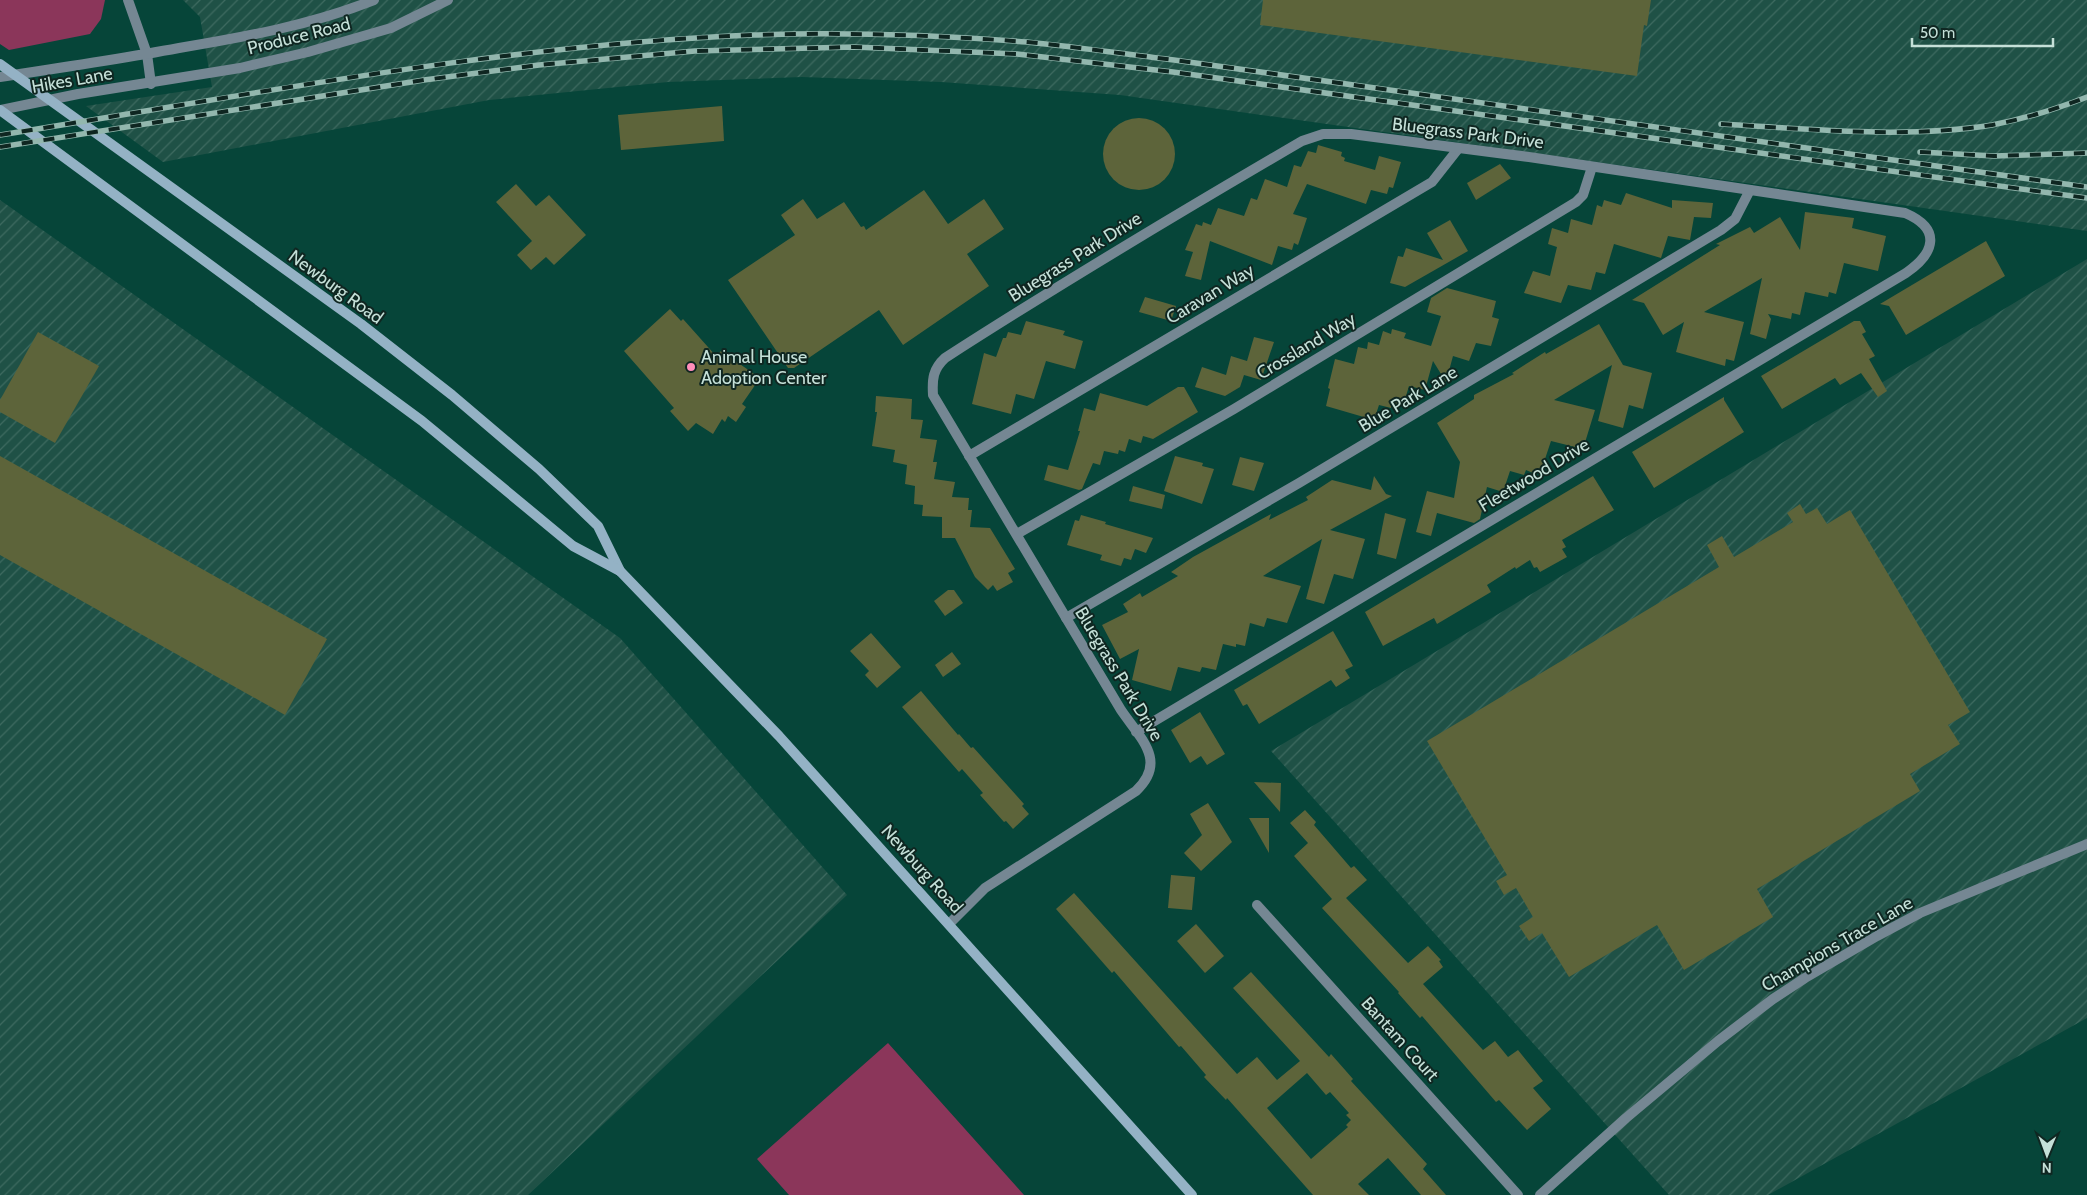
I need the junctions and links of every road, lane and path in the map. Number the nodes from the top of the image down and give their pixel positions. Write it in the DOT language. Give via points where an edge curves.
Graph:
graph roads {
  1 [pos="128,0"];
  2 [pos="374,0"];
  3 [pos="448,0"];
  4 [pos="147,54"];
  5 [pos="0,64"];
  6 [pos="0,78"];
  7 [pos="150,84"];
  8 [pos="0,110"];
  9 [pos="1458,149"];
  10 [pos="1592,167"];
  11 [pos="1750,190"];
  12 [pos="1930,234"];
  13 [pos="969,456"];
  14 [pos="1017,534"];
  15 [pos="620,571"];
  16 [pos="1066,618"];
  17 [pos="1136,732"];
  18 [pos="2087,844"];
  19 [pos="1257,905"];
  20 [pos="949,924"];
  21 [pos="1192,1195"];
  22 [pos="1518,1195"];
  23 [pos="1540,1195"];
  1 -- 4 [label="street"];
  2 -- 4 [label="street, Produce Road" via="314,21"];
  3 -- 7 [label="street, Produce Road" via="391,28 308,52"];
  4 -- 6 [label="street, Hikes Lane"];
  4 -- 7 [label="street"];
  5 -- 15 [label="main road, Newburg Road" via="361,324 452,395 539,469 598,526"];
  7 -- 8 [label="street, Hikes Lane"];
  8 -- 15 [label="main road, Newburg Road" via="422,421 573,546"];
  9 -- 10 [label="street, Bluegrass Park Drive"];
  9 -- 13 [label="street, Caravan Way" via="1432,182"];
  9 -- 13 [label="street, Bluegrass Park Drive" via="1351,134 1315,136 1054,288 946,358 934,372 934,395"];
  10 -- 11 [label="street, Bluegrass Park Drive"];
  10 -- 14 [label="street, Crossland Way" via="1583,195 1576,202 1234,409"];
  11 -- 12 [label="street, Bluegrass Park Drive" via="1905,213 1917,219"];
  11 -- 16 [label="street, Blue Park Lane" via="1735,219 1721,230 1299,483"];
  12 -- 17 [label="street, Fleetwood Drive" via="1926,255 1918,265"];
  13 -- 14 [label="street, Bluegrass Park Drive"];
  14 -- 16 [label="street, Bluegrass Park Drive"];
  15 -- 20 [label="main road, Newburg Road" via="780,736"];
  16 -- 17 [label="street, Bluegrass Park Drive"];
  17 -- 20 [label="street, Bluegrass Park Drive" via="1147,747 1150,759 1146,782 985,888"];
  18 -- 23 [label="street, Champions Trace Lane" via="1920,913 1805,978 1712,1046"];
  19 -- 22 [label="street, Bantam Court"];
  20 -- 21 [label="main road, Newburg Road"];
}
